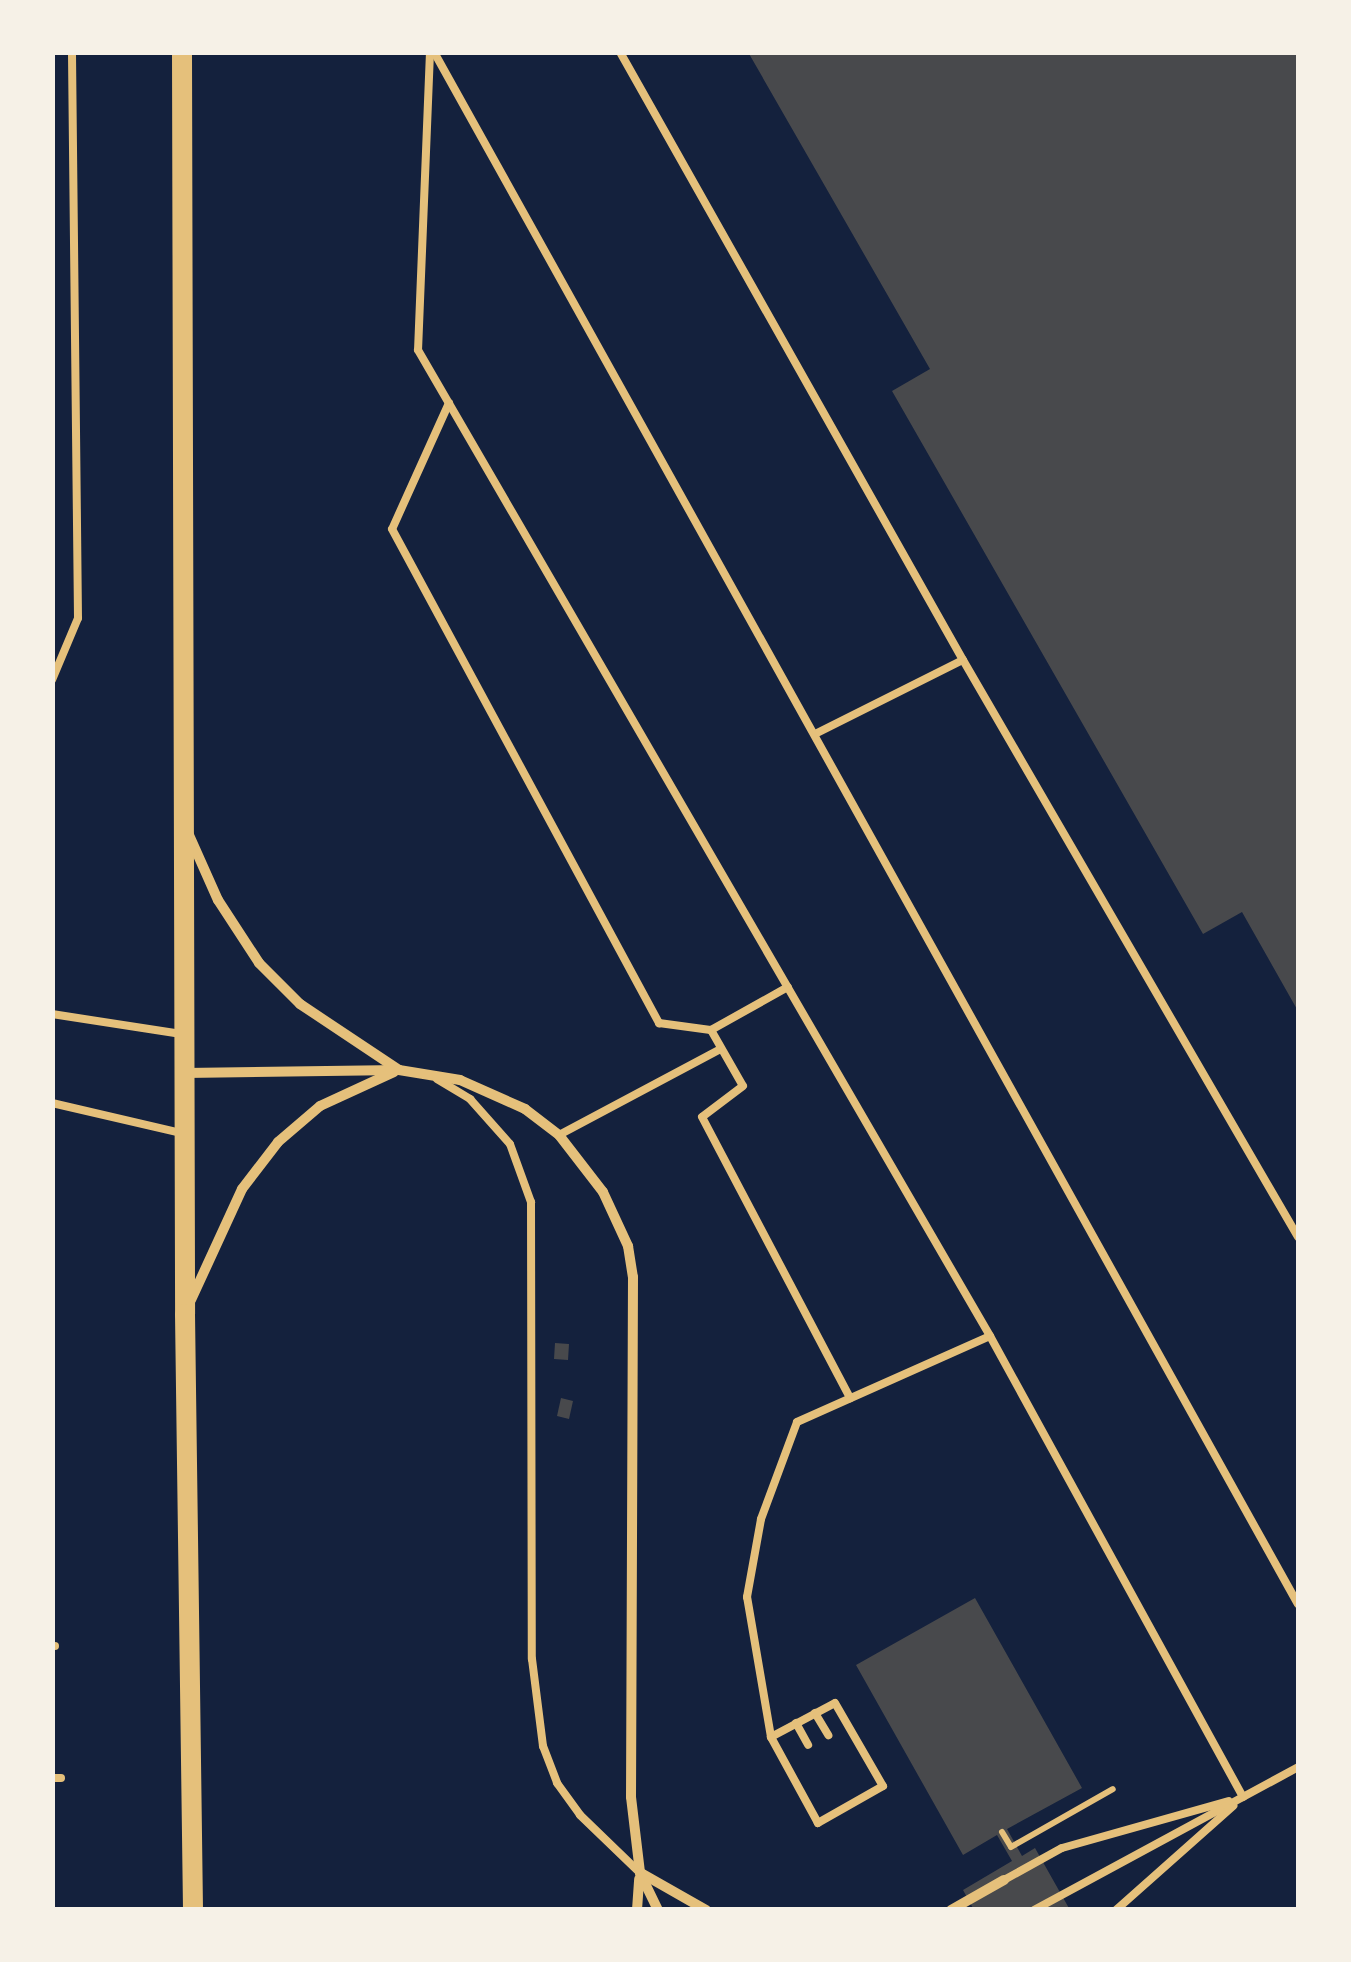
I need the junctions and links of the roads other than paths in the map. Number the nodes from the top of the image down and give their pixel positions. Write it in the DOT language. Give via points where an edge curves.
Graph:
graph roads {
  1 [pos="72,52"];
  2 [pos="182,52"];
  3 [pos="432,52"];
  4 [pos="620,52"];
  5 [pos="449,403"];
  6 [pos="964,660"];
  7 [pos="52,680"];
  8 [pos="817,734"];
  9 [pos="185,828"];
  10 [pos="788,988"];
  11 [pos="52,1014"];
  12 [pos="711,1030"];
  13 [pos="186,1035"];
  14 [pos="722,1049"];
  15 [pos="400,1070"];
  16 [pos="185,1074"];
  17 [pos="429,1074"];
  18 [pos="52,1103"];
  19 [pos="186,1134"];
  20 [pos="559,1135"];
  21 [pos="1298,1238"];
  22 [pos="185,1314"];
  23 [pos="990,1336"];
  24 [pos="850,1398"];
  25 [pos="1298,1604"];
  26 [pos="815,1713"];
  27 [pos="796,1723"];
  28 [pos="828,1735"];
  29 [pos="771,1737"];
  30 [pos="808,1745"];
  31 [pos="1298,1767"];
  32 [pos="858,1786"];
  33 [pos="864,1796"];
  34 [pos="1244,1797"];
  35 [pos="838,1798"];
  36 [pos="844,1808"];
  37 [pos="640,1872"];
  38 [pos="1004,1880"];
  39 [pos="193,1910"];
  40 [pos="637,1910"];
  41 [pos="658,1910"];
  42 [pos="706,1910"];
  43 [pos="951,1910"];
  44 [pos="1034,1910"];
  45 [pos="1116,1910"];
  1 -- 7 [label="lane" via="78,618"];
  2 -- 9 [label="main road"];
  3 -- 5 [label="lane" via="418,350"];
  3 -- 8 [label="lane"];
  4 -- 6 [label="lane"];
  5 -- 10 [label="lane"];
  5 -- 12 [label="lane" via="392,529 659,1022"];
  6 -- 8 [label="lane"];
  6 -- 21 [label="lane"];
  8 -- 25 [label="lane"];
  9 -- 13 [label="main road"];
  9 -- 15 [label="street" via="218,900 259,963 300,1004"];
  10 -- 12 [label="lane"];
  10 -- 23 [label="lane"];
  11 -- 13 [label="lane"];
  12 -- 14 [label="lane"];
  13 -- 16 [label="main road"];
  14 -- 20 [label="lane"];
  14 -- 24 [label="lane" via="742,1086 702,1118"];
  15 -- 16 [label="street"];
  15 -- 17 [label="street"];
  15 -- 22 [label="street" via="320,1106 278,1142 242,1189"];
  16 -- 19 [label="main road"];
  17 -- 20 [label="street" via="492,1092"];
  17 -- 37 [label="lane" via="492,1120 527,1182 533,1214 535,1703 557,1783 580,1815"];
  18 -- 19 [label="lane"];
  19 -- 22 [label="main road"];
  20 -- 37 [label="street" via="618,1219 633,1276 631,1797"];
  22 -- 39 [label="main road"];
  23 -- 24 [label="lane"];
  23 -- 34 [label="lane"];
  24 -- 29 [label="lane" via="797,1422 761,1519 747,1598"];
  26 -- 27 [label="lane"];
  26 -- 28 [label="lane"];
  26 -- 33 [label="lane" via="835,1702 883,1786"];
  27 -- 29 [label="lane"];
  27 -- 30 [label="lane"];
  29 -- 36 [label="lane" via="818,1823"];
  31 -- 34 [label="lane"];
  32 -- 33 [label="lane"];
  33 -- 36 [label="lane"];
  34 -- 38 [label="lane" via="1062,1848"];
  34 -- 44 [label="lane"];
  34 -- 45 [label="lane"];
  35 -- 36 [label="lane"];
  37 -- 40 [label="street"];
  37 -- 41 [label="street"];
  37 -- 42 [label="street"];
  38 -- 43 [label="street"];
}
